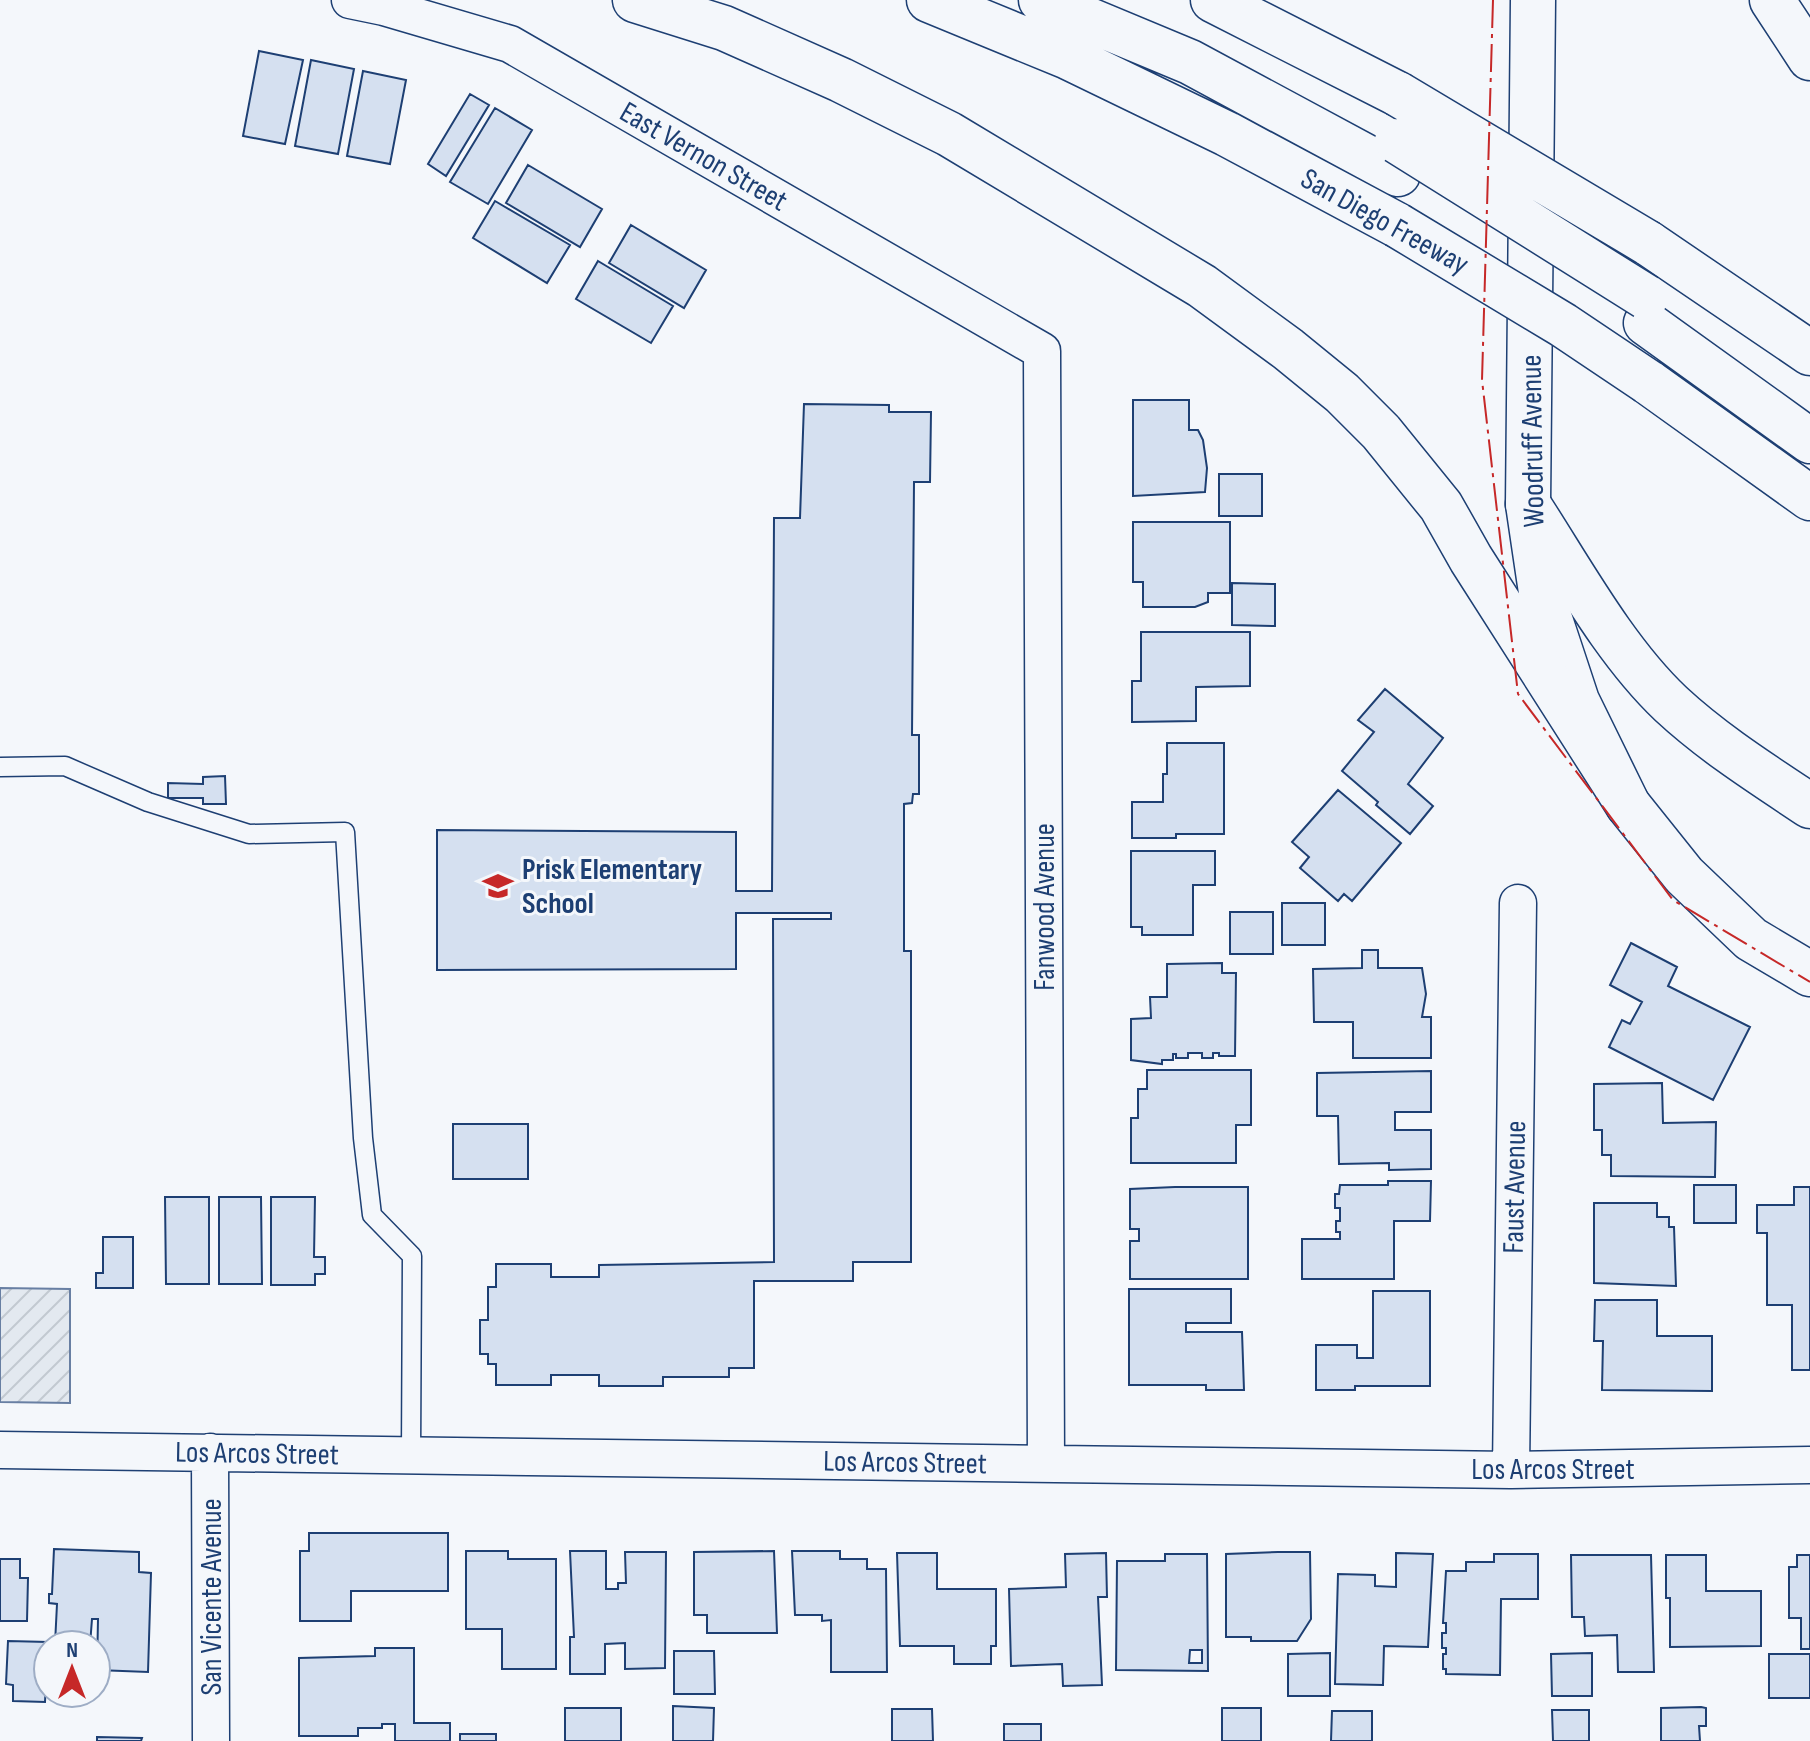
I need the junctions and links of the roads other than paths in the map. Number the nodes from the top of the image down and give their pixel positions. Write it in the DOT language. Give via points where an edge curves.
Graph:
graph roads {
  1 [pos="350,0"];
  2 [pos="635,0"];
  3 [pos="929,0"];
  4 [pos="1041,0"];
  5 [pos="1103,0"];
  6 [pos="1213,0"];
  7 [pos="1533,0"];
  8 [pos="1772,0"];
  9 [pos="1810,58"];
  10 [pos="1397,158"];
  11 [pos="1646,310"];
  12 [pos="1042,351"];
  13 [pos="1810,353"];
  14 [pos="1810,412"];
  15 [pos="1810,441"];
  16 [pos="1810,498"];
  17 [pos="1528,504"];
  18 [pos="0,767"];
  19 [pos="1628,805"];
  20 [pos="1810,806"];
  21 [pos="1518,903"];
  22 [pos="1810,974"];
  23 [pos="0,1450"];
  24 [pos="210,1452"];
  25 [pos="411,1456"];
  26 [pos="1046,1464"];
  27 [pos="1810,1465"];
  28 [pos="1511,1470"];
  29 [pos="211,1741"];
  1 -- 12 [label="street, East Vernon Street" via="510,44"];
  2 -- 19 [label="main road" via="724,28 949,134 1202,286 1288,349 1381,432 1441,506"];
  3 -- 16 [label="main road, San Diego Freeway, bridge" via="1068,57 1397,225 1563,325"];
  4 -- 10 [label="main road"];
  5 -- 10 [label="main road"];
  6 -- 13 [label="main road, bridge" via="1398,94 1648,243"];
  7 -- 17 [label="main road, Woodruff Avenue"];
  8 -- 9 [label="main road"];
  10 -- 11 [label="main road" via="1502,234"];
  11 -- 14 [label="main road"];
  11 -- 15 [label="main road"];
  12 -- 26 [label="street, Fanwood Avenue"];
  17 -- 19 [label="main road, Woodruff Avenue" via="1541,592 1577,701"];
  17 -- 20 [label="main road" via="1639,669 1670,702 1749,766"];
  18 -- 25 [label="lane" via="65,766 148,802 249,834 345,832 372,1215 412,1256"];
  19 -- 22 [label="main road, Woodruff Avenue" via="1684,875 1751,939"];
  21 -- 28 [label="street, Faust Avenue"];
  23 -- 24 [label="street, Los Arcos Street"];
  24 -- 25 [label="street, Los Arcos Street"];
  24 -- 29 [label="street, San Vicente Avenue"];
  25 -- 26 [label="street, Los Arcos Street"];
  26 -- 28 [label="street, Los Arcos Street"];
  27 -- 28 [label="street, Los Arcos Street"];
}
